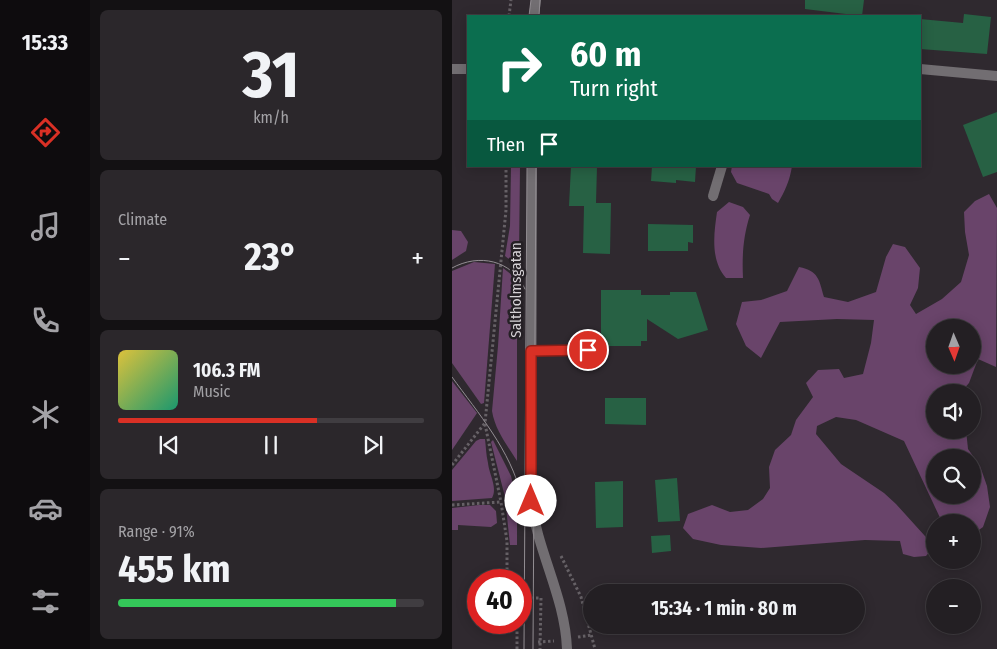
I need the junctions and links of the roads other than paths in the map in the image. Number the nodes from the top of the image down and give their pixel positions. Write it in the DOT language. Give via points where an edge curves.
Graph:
graph roads {
  1 [pos="536,0"];
  2 [pos="534,15"];
  3 [pos="452,69"];
  4 [pos="467,69"];
  5 [pos="921,69"];
  6 [pos="996,76"];
  7 [pos="532,167"];
  8 [pos="722,167"];
  9 [pos="713,196"];
  10 [pos="588,350"];
  11 [pos="531,351"];
  12 [pos="567,649"];
  1 -- 2 [label="street"];
  3 -- 4 [label="street"];
  5 -- 6 [label="street"];
  7 -- 11 [label="street, Saltholmsgatan"];
  8 -- 9 [label="street"];
  10 -- 11 [label="street"];
  11 -- 12 [label="street, Saltholmsgatan" via="531,501 538,540 566,628"];
}
